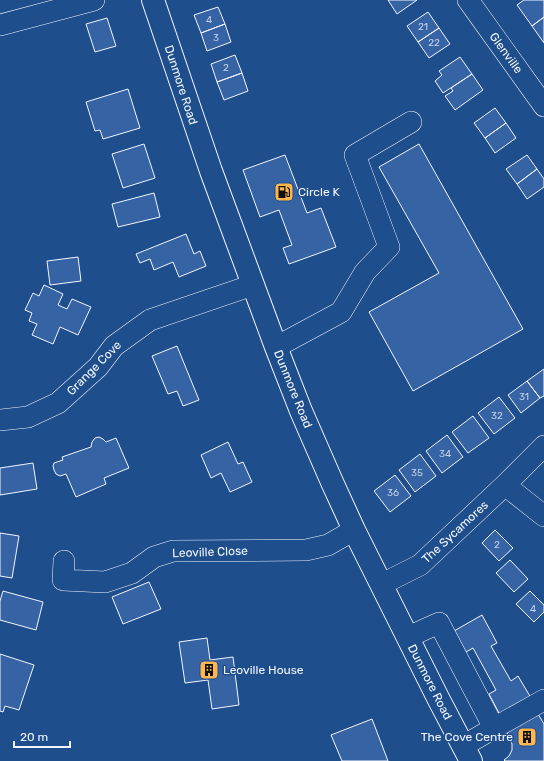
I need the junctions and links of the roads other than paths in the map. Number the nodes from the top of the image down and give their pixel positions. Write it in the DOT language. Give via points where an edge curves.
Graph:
graph roads {
  1 [pos="94,0"];
  2 [pos="153,0"];
  3 [pos="468,0"];
  4 [pos="0,24"];
  5 [pos="544,106"];
  6 [pos="411,122"];
  7 [pos="253,285"];
  8 [pos="276,347"];
  9 [pos="0,420"];
  10 [pos="544,446"];
  11 [pos="505,485"];
  12 [pos="544,516"];
  13 [pos="354,530"];
  14 [pos="64,561"];
  15 [pos="382,584"];
  16 [pos="408,638"];
  17 [pos="544,700"];
  18 [pos="494,728"];
  19 [pos="467,753"];
  1 -- 4 [label="street"];
  2 -- 7 [label="main road, Dunmore Road" via="200,142"];
  3 -- 5 [label="street, Glenville"];
  6 -- 8 [label="street" via="355,155 389,247 365,272 341,312"];
  7 -- 8 [label="main road, Dunmore Road"];
  7 -- 9 [label="street, Grange Cove" via="150,320 114,346 98,367 58,403 28,417"];
  8 -- 13 [label="main road, Dunmore Road"];
  10 -- 11 [label="street, The Sycamores"];
  11 -- 12 [label="street"];
  11 -- 15 [label="street, The Sycamores" via="420,565"];
  13 -- 14 [label="street, Leoville Close" via="328,545 306,550 173,551 154,557 132,573 104,582 63,580"];
  13 -- 15 [label="main road, Dunmore Road"];
  15 -- 16 [label="main road, Dunmore Road"];
  16 -- 18 [label="street" via="439,623"];
  16 -- 19 [label="main road, Dunmore Road"];
  17 -- 18 [label="street"];
  18 -- 19 [label="street"];
}
